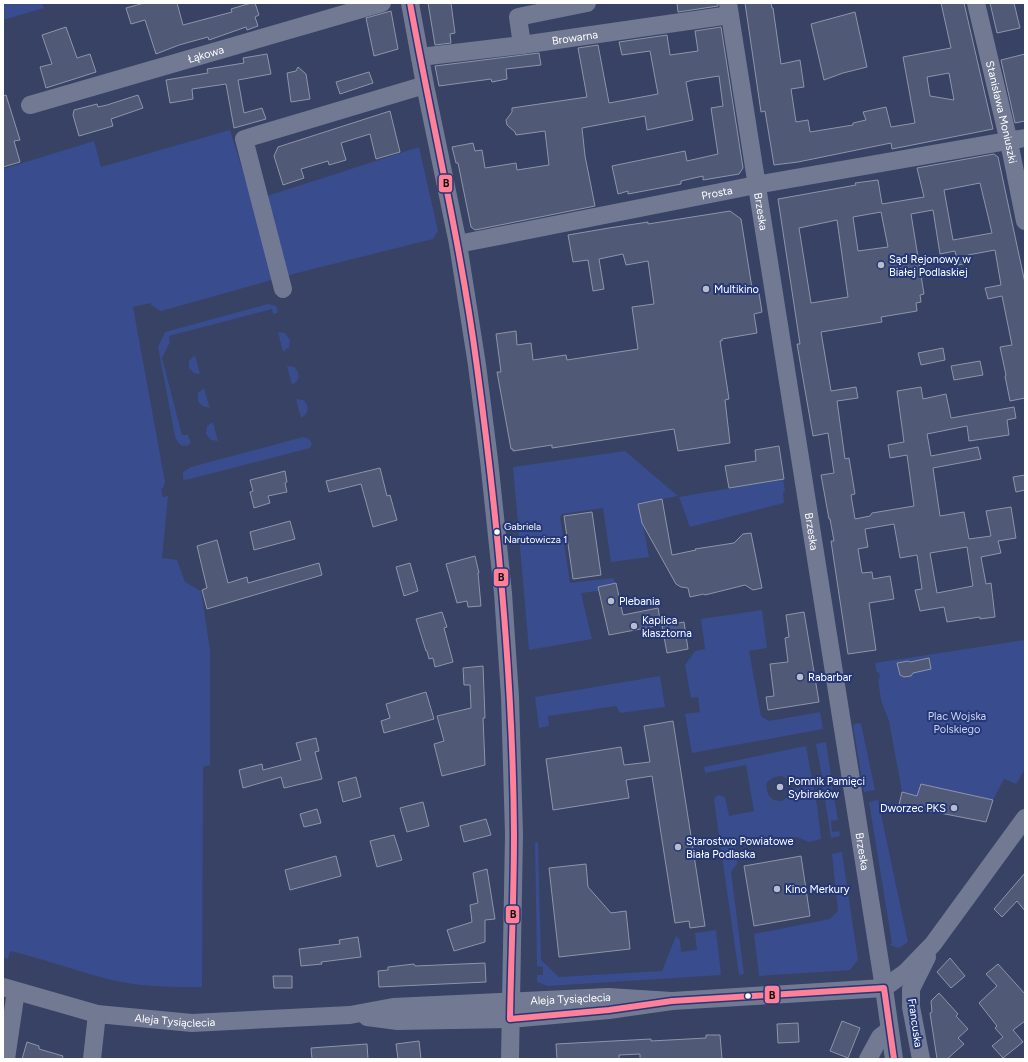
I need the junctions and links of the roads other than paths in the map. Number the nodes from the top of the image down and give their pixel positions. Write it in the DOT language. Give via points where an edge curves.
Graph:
graph roads {
  1 [pos="382,3"];
  2 [pos="410,3"];
  3 [pos="587,3"];
  4 [pos="976,3"];
  5 [pos="729,9"];
  6 [pos="522,45"];
  7 [pos="420,57"];
  8 [pos="425,85"];
  9 [pos="30,105"];
  10 [pos="1017,140"];
  11 [pos="756,185"];
  12 [pos="1025,221"];
  13 [pos="458,244"];
  14 [pos="283,289"];
  15 [pos="1025,818"];
  16 [pos="933,944"];
  17 [pos="884,988"];
  18 [pos="9,989"];
  19 [pos="512,1001"];
  20 [pos="672,1001"];
  21 [pos="97,1014"];
  22 [pos="350,1015"];
  23 [pos="510,1019"];
  24 [pos="889,1030"];
  25 [pos="6,1059"];
  26 [pos="92,1059"];
  27 [pos="510,1059"];
  28 [pos="868,1059"];
  29 [pos="894,1059"];
  30 [pos="921,1059"];
  1 -- 9 [label="street, Łąkowa"];
  2 -- 7 [label="street"];
  3 -- 6 [label="street" via="518,16"];
  4 -- 10 [label="street, Stanisława Moniuszki"];
  5 -- 6 [label="street, Browarna"];
  5 -- 11 [label="street, Brzeska"];
  6 -- 7 [label="street, Browarna"];
  7 -- 8 [label="street"];
  8 -- 13 [label="street"];
  8 -- 14 [label="street" via="244,139"];
  10 -- 11 [label="street, Prosta"];
  10 -- 12 [label="street, Stanisława Moniuszki"];
  11 -- 13 [label="street, Prosta"];
  11 -- 17 [label="street, Brzeska"];
  13 -- 19 [label="street" via="477,365 503,594 510,697 514,834"];
  15 -- 16 [label="street"];
  16 -- 17 [label="street" via="906,972"];
  16 -- 30 [label="street, Francuska" via="911,990 911,1007"];
  17 -- 20 [label="street, Aleja Tysiąclecia"];
  17 -- 24 [label="street, Brzeska"];
  18 -- 21 [label="street, Aleja Tysiąclecia"];
  18 -- 25 [label="street"];
  19 -- 20 [label="street, Aleja Tysiąclecia" via="608,997"];
  19 -- 22 [label="street, Aleja Tysiąclecia" via="393,1007"];
  19 -- 23 [label="street"];
  20 -- 23 [label="street, Aleja Tysiąclecia"];
  21 -- 22 [label="street, Aleja Tysiąclecia" via="192,1023"];
  21 -- 26 [label="street"];
  22 -- 23 [label="street, Aleja Tysiąclecia" via="398,1021"];
  23 -- 27 [label="street"];
  24 -- 28 [label="street" via="880,1037"];
  24 -- 29 [label="street, Brzeska"];
}
